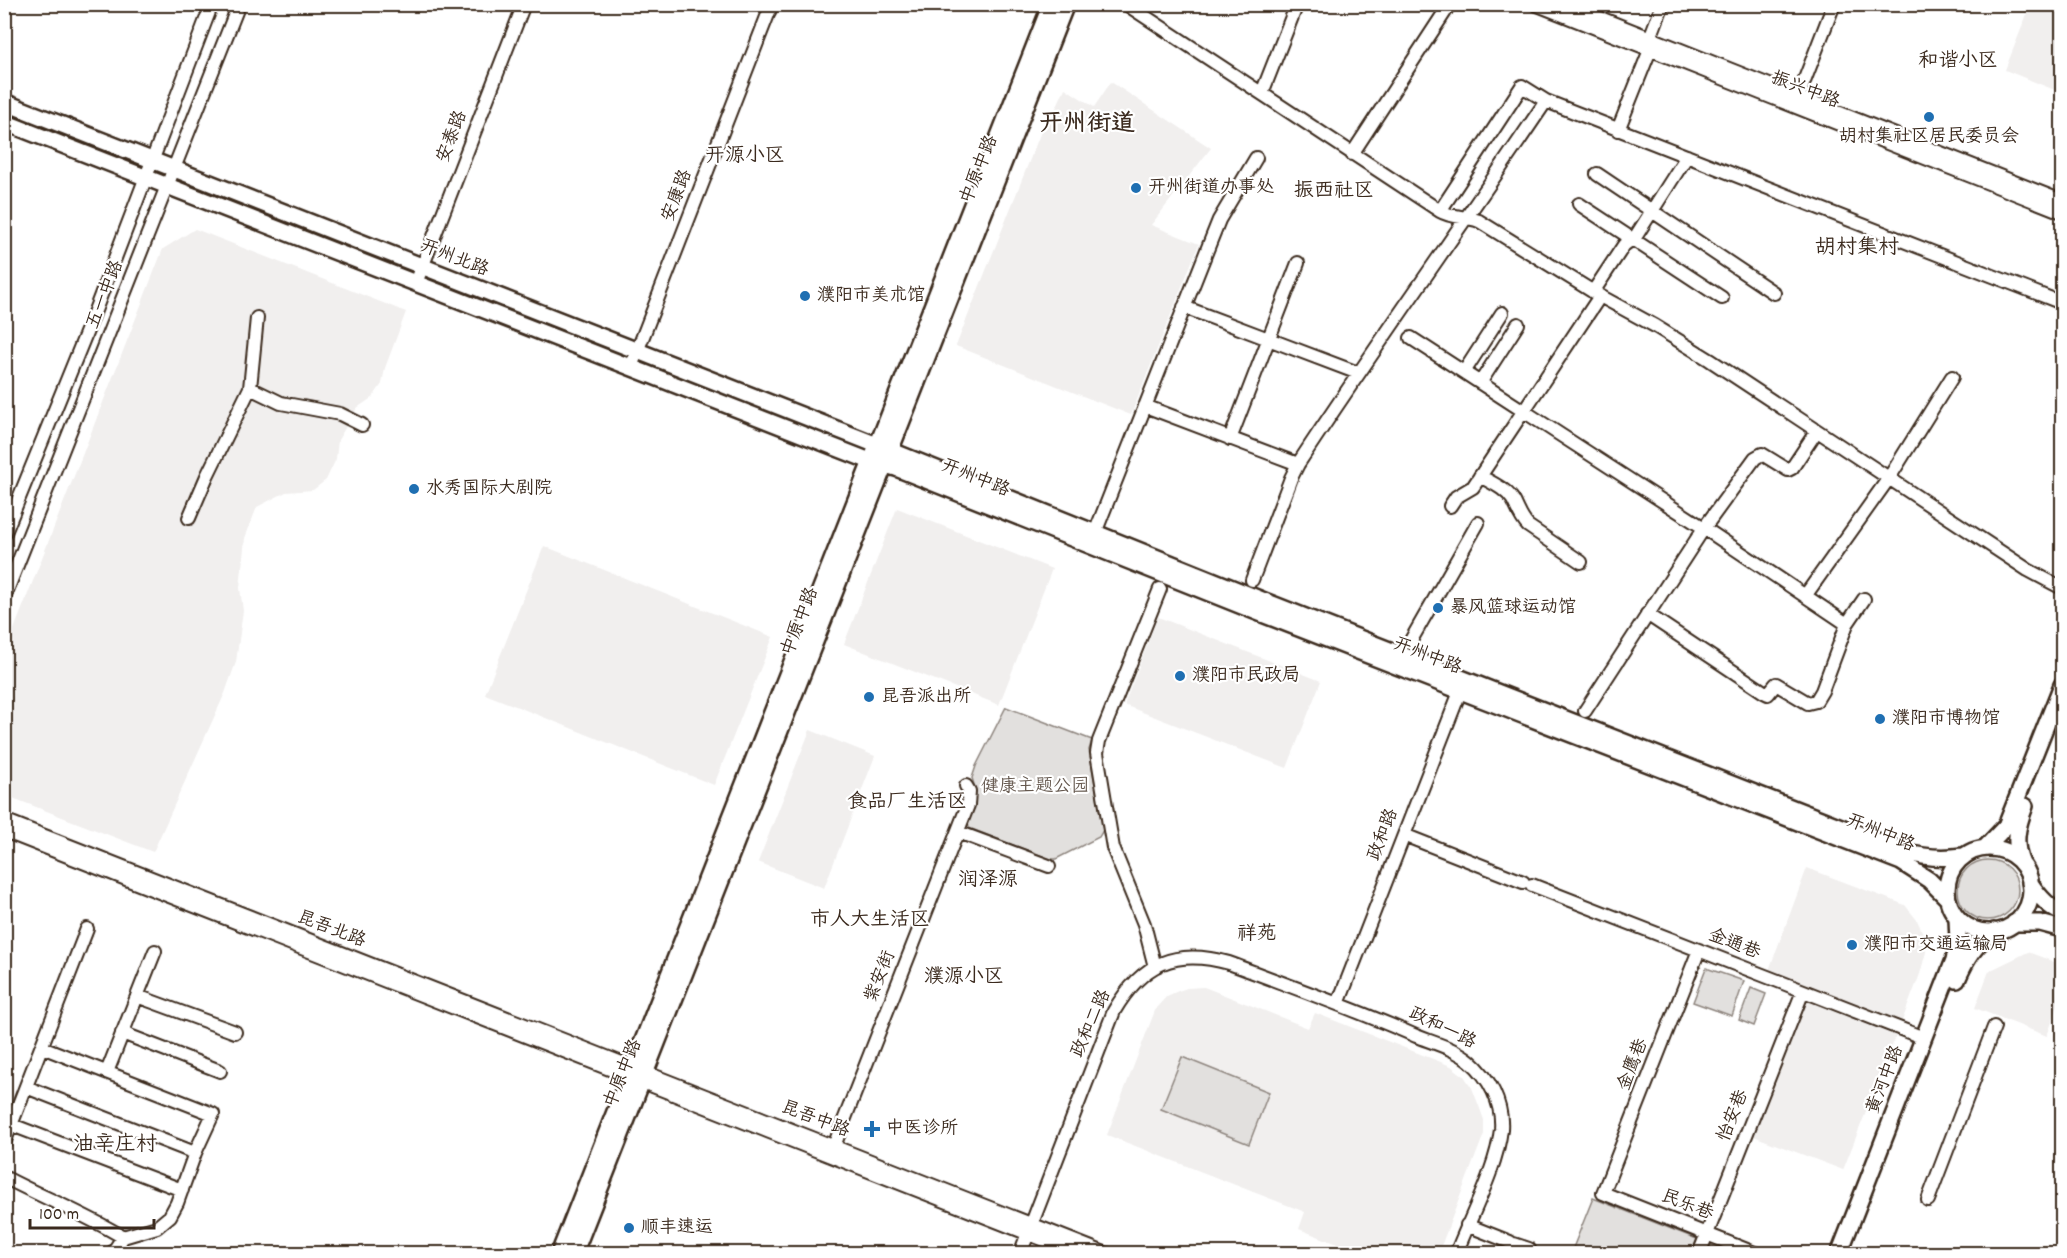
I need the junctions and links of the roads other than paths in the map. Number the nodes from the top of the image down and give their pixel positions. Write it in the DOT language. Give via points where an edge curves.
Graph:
graph roads {
  1 [pos="213,4"];
  2 [pos="239,4"];
  3 [pos="524,4"];
  4 [pos="772,4"];
  5 [pos="1051,4"];
  6 [pos="1066,4"];
  7 [pos="1126,4"];
  8 [pos="1297,4"];
  9 [pos="1450,4"];
  10 [pos="1535,4"];
  11 [pos="1565,4"];
  12 [pos="1663,4"];
  13 [pos="1834,4"];
  14 [pos="1650,44"];
  15 [pos="1262,93"];
  16 [pos="1798,97"];
  17 [pos="1546,101"];
  18 [pos="4,102"];
  19 [pos="4,122"];
  20 [pos="1618,129"];
  21 [pos="1352,154"];
  22 [pos="1687,156"];
  23 [pos="1256,158"];
  24 [pos="152,161"];
  25 [pos="174,170"];
  26 [pos="1597,174"];
  27 [pos="146,178"];
  28 [pos="168,187"];
  29 [pos="2062,201"];
  30 [pos="1579,204"];
  31 [pos="1440,211"];
  32 [pos="1653,212"];
  33 [pos="2062,212"];
  34 [pos="1468,217"];
  35 [pos="1632,239"];
  36 [pos="1298,262"];
  37 [pos="422,267"];
  38 [pos="416,283"];
  39 [pos="1774,293"];
  40 [pos="1596,294"];
  41 [pos="1722,298"];
  42 [pos="2062,303"];
  43 [pos="1184,307"];
  44 [pos="1502,313"];
  45 [pos="257,318"];
  46 [pos="1518,324"];
  47 [pos="1411,338"];
  48 [pos="1268,339"];
  49 [pos="637,351"];
  50 [pos="631,367"];
  51 [pos="1464,372"];
  52 [pos="1358,373"];
  53 [pos="1952,377"];
  54 [pos="1480,383"];
  55 [pos="250,388"];
  56 [pos="1145,406"];
  57 [pos="1522,411"];
  58 [pos="362,425"];
  59 [pos="1816,432"];
  60 [pos="1230,439"];
  61 [pos="883,448"];
  62 [pos="877,463"];
  63 [pos="1298,464"];
  64 [pos="1480,476"];
  65 [pos="1889,478"];
  66 [pos="1450,506"];
  67 [pos="189,518"];
  68 [pos="1478,523"];
  69 [pos="1704,528"];
  70 [pos="1095,533"];
  71 [pos="4,535"];
  72 [pos="1581,562"];
  73 [pos="1252,580"];
  74 [pos="2062,588"];
  75 [pos="1160,589"];
  76 [pos="1805,596"];
  77 [pos="4,598"];
  78 [pos="1864,598"];
  79 [pos="1647,614"];
  80 [pos="1847,624"];
  81 [pos="1410,642"];
  82 [pos="1463,685"];
  83 [pos="2062,685"];
  84 [pos="1585,711"];
  85 [pos="2062,712"];
  86 [pos="966,786"];
  87 [pos="4,820"];
  88 [pos="4,831"];
  89 [pos="958,832"];
  90 [pos="1404,835"];
  91 [pos="1985,848"];
  92 [pos="1963,856"];
  93 [pos="2022,864"];
  94 [pos="1049,866"];
  95 [pos="2030,883"];
  96 [pos="1947,898"];
  97 [pos="2062,914"];
  98 [pos="1957,918"];
  99 [pos="2014,923"];
  100 [pos="87,929"];
  101 [pos="2062,929"];
  102 [pos="1994,932"];
  103 [pos="1699,950"];
  104 [pos="155,951"];
  105 [pos="1155,966"];
  106 [pos="1803,991"];
  107 [pos="137,996"];
  108 [pos="1338,1004"];
  109 [pos="1994,1027"];
  110 [pos="235,1032"];
  111 [pos="122,1033"];
  112 [pos="1924,1038"];
  113 [pos="42,1047"];
  114 [pos="220,1071"];
  115 [pos="107,1072"];
  116 [pos="637,1074"];
  117 [pos="26,1087"];
  118 [pos="12,1125"];
  119 [pos="4,1143"];
  120 [pos="834,1146"];
  121 [pos="195,1153"];
  122 [pos="4,1177"];
  123 [pos="182,1190"];
  124 [pos="1603,1193"];
  125 [pos="1928,1200"];
  126 [pos="1467,1225"];
  127 [pos="1029,1228"];
  128 [pos="1707,1234"];
  129 [pos="123,1237"];
  130 [pos="112,1254"];
  131 [pos="559,1254"];
  132 [pos="574,1254"];
  133 [pos="1020,1254"];
  134 [pos="1080,1254"];
  135 [pos="1107,1254"];
  136 [pos="1456,1254"];
  137 [pos="1527,1254"];
  138 [pos="1699,1254"];
  139 [pos="1757,1254"];
  140 [pos="1839,1254"];
  141 [pos="1850,1254"];
  1 -- 24 [label="street, 五一中路"];
  2 -- 25 [label="street, 五一中路"];
  3 -- 37 [label="street, 安泰路"];
  4 -- 49 [label="street, 安康路"];
  5 -- 61 [label="main road, 中原中路"];
  6 -- 61 [label="main road, 中原中路"];
  7 -- 15 [label="street"];
  8 -- 15 [label="street"];
  9 -- 21 [label="street"];
  10 -- 14 [label="street, 振兴中路"];
  11 -- 14 [label="street, 振兴中路"];
  12 -- 14 [label="street"];
  13 -- 16 [label="street"];
  14 -- 16 [label="street, 振兴中路"];
  14 -- 20 [label="street"];
  14 -- 33 [label="street, 振兴中路"];
  15 -- 21 [label="street"];
  16 -- 29 [label="street, 振兴中路"];
  17 -- 20 [label="street"];
  17 -- 31 [label="street" via="1522,86"];
  17 -- 34 [label="street"];
  18 -- 24 [label="main road, 开州北路"];
  19 -- 27 [label="main road, 开州北路"];
  20 -- 22 [label="street"];
  21 -- 31 [label="street"];
  22 -- 32 [label="street"];
  22 -- 42 [label="street"];
  23 -- 43 [label="street" via="1219,220"];
  24 -- 25 [label="main road, 开州北路"];
  24 -- 27 [label="street, 五一中路"];
  25 -- 28 [label="street, 五一中路"];
  25 -- 37 [label="main road, 开州北路"];
  26 -- 32 [label="street"];
  27 -- 28 [label="main road, 开州北路"];
  27 -- 71 [label="street, 五一中路"];
  28 -- 38 [label="main road, 开州北路"];
  28 -- 77 [label="street, 五一中路"];
  30 -- 35 [label="street"];
  31 -- 34 [label="street"];
  32 -- 35 [label="street"];
  32 -- 39 [label="street"];
  34 -- 40 [label="street"];
  34 -- 52 [label="street"];
  35 -- 40 [label="street" via="1624,245"];
  35 -- 41 [label="street"];
  36 -- 48 [label="street"];
  37 -- 38 [label="street, 安泰路"];
  37 -- 49 [label="main road, 开州北路"];
  38 -- 50 [label="main road, 开州北路"];
  40 -- 57 [label="street"];
  40 -- 59 [label="street" via="1710,360"];
  43 -- 48 [label="street"];
  43 -- 56 [label="street"];
  44 -- 51 [label="street"];
  45 -- 55 [label="street"];
  46 -- 54 [label="street"];
  47 -- 51 [label="street"];
  48 -- 52 [label="street"];
  48 -- 60 [label="street"];
  49 -- 50 [label="street, 安康路"];
  49 -- 61 [label="main road, 开州北路"];
  50 -- 62 [label="main road, 开州北路"];
  51 -- 54 [label="street"];
  52 -- 63 [label="street"];
  53 -- 65 [label="street"];
  54 -- 57 [label="street"];
  55 -- 58 [label="street" via="281,403 340,414"];
  55 -- 67 [label="street"];
  56 -- 60 [label="street"];
  56 -- 70 [label="street"];
  57 -- 64 [label="street"];
  57 -- 69 [label="street"];
  59 -- 65 [label="street"];
  59 -- 69 [label="street" via="1788,470 1762,454 1755,458"];
  60 -- 63 [label="street"];
  61 -- 62 [label="main road, 中原中路"];
  61 -- 70 [label="main road, 开州中路"];
  62 -- 82 [label="main road, 开州中路" via="1257,612"];
  62 -- 116 [label="main road, 中原中路"];
  63 -- 73 [label="street"];
  64 -- 66 [label="street"];
  64 -- 72 [label="street" via="1504,490 1528,526"];
  65 -- 74 [label="street" via="2028,570"];
  65 -- 76 [label="street"];
  68 -- 81 [label="street"];
  69 -- 76 [label="street"];
  69 -- 79 [label="street"];
  70 -- 82 [label="main road, 开州中路"];
  75 -- 105 [label="street" via="1097,753 1113,848 1144,924"];
  76 -- 80 [label="street"];
  78 -- 80 [label="street"];
  79 -- 80 [label="street" via="1764,692 1768,694 1776,684 1808,703 1816,701 1822,691"];
  79 -- 84 [label="street"];
  82 -- 90 [label="street, 政和路"];
  82 -- 92 [label="main road, 开州中路" via="1905,852 1938,859"];
  82 -- 96 [label="main road, 开州中路" via="1901,862 1929,880"];
  83 -- 91 [label="main road" via="2006,826"];
  85 -- 93 [label="main road" via="2019,821 2016,844"];
  86 -- 89 [label="street, 紫安街" via="968,805"];
  87 -- 116 [label="street, 昆吾北路"];
  88 -- 116 [label="street, 昆吾北路"];
  89 -- 94 [label="street"];
  89 -- 120 [label="street, 紫安街"];
  90 -- 103 [label="street, 金通巷"];
  90 -- 108 [label="street, 政和路"];
  91 -- 92 [label="main road"];
  91 -- 93 [label="main road" via="2003,850"];
  92 -- 96 [label="main road" via="1949,875"];
  93 -- 95 [label="main road"];
  95 -- 97 [label="main road"];
  95 -- 99 [label="main road" via="2028,905"];
  96 -- 98 [label="main road"];
  98 -- 102 [label="main road" via="1977,930"];
  98 -- 112 [label="main road, 黄河中路" via="1957,951"];
  99 -- 101 [label="main road" via="2040,923"];
  99 -- 102 [label="main road"];
  100 -- 113 [label="street"];
  102 -- 141 [label="main road, 黄河中路" via="1974,948 1963,964"];
  103 -- 106 [label="street, 金通巷"];
  103 -- 124 [label="street, 金鹰巷"];
  104 -- 107 [label="street"];
  105 -- 108 [label="street, 政和二路" via="1190,957 1216,959"];
  105 -- 127 [label="street, 政和二路" via="1125,992 1114,1011"];
  106 -- 112 [label="street, 金通巷"];
  106 -- 128 [label="street, 怡安巷"];
  107 -- 110 [label="street"];
  107 -- 111 [label="street"];
  108 -- 126 [label="street, 政和一路" via="1459,1054 1470,1060 1490,1085 1497,1099 1501,1129"];
  109 -- 125 [label="street"];
  111 -- 114 [label="street"];
  111 -- 115 [label="street"];
  112 -- 140 [label="main road, 黄河中路"];
  113 -- 115 [label="street"];
  113 -- 117 [label="street"];
  115 -- 121 [label="street" via="213,1114"];
  116 -- 120 [label="street, 昆吾中路"];
  116 -- 127 [label="street, 昆吾中路"];
  116 -- 131 [label="main road, 中原中路"];
  116 -- 132 [label="main road, 中原中路"];
  117 -- 118 [label="street"];
  117 -- 121 [label="street"];
  118 -- 119 [label="street"];
  118 -- 123 [label="street"];
  120 -- 127 [label="street, 昆吾中路"];
  121 -- 123 [label="street"];
  122 -- 129 [label="street"];
  123 -- 129 [label="street" via="170,1216 157,1227"];
  124 -- 128 [label="street, 民乐巷"];
  126 -- 136 [label="street, 政和一路"];
  126 -- 137 [label="street" via="1529,1249"];
  127 -- 133 [label="street, 政和二路"];
  127 -- 134 [label="street, 昆吾中路"];
  127 -- 135 [label="street, 昆吾中路"];
  128 -- 138 [label="street, 怡安巷"];
  128 -- 139 [label="street, 民乐巷"];
  129 -- 130 [label="street"];
}
